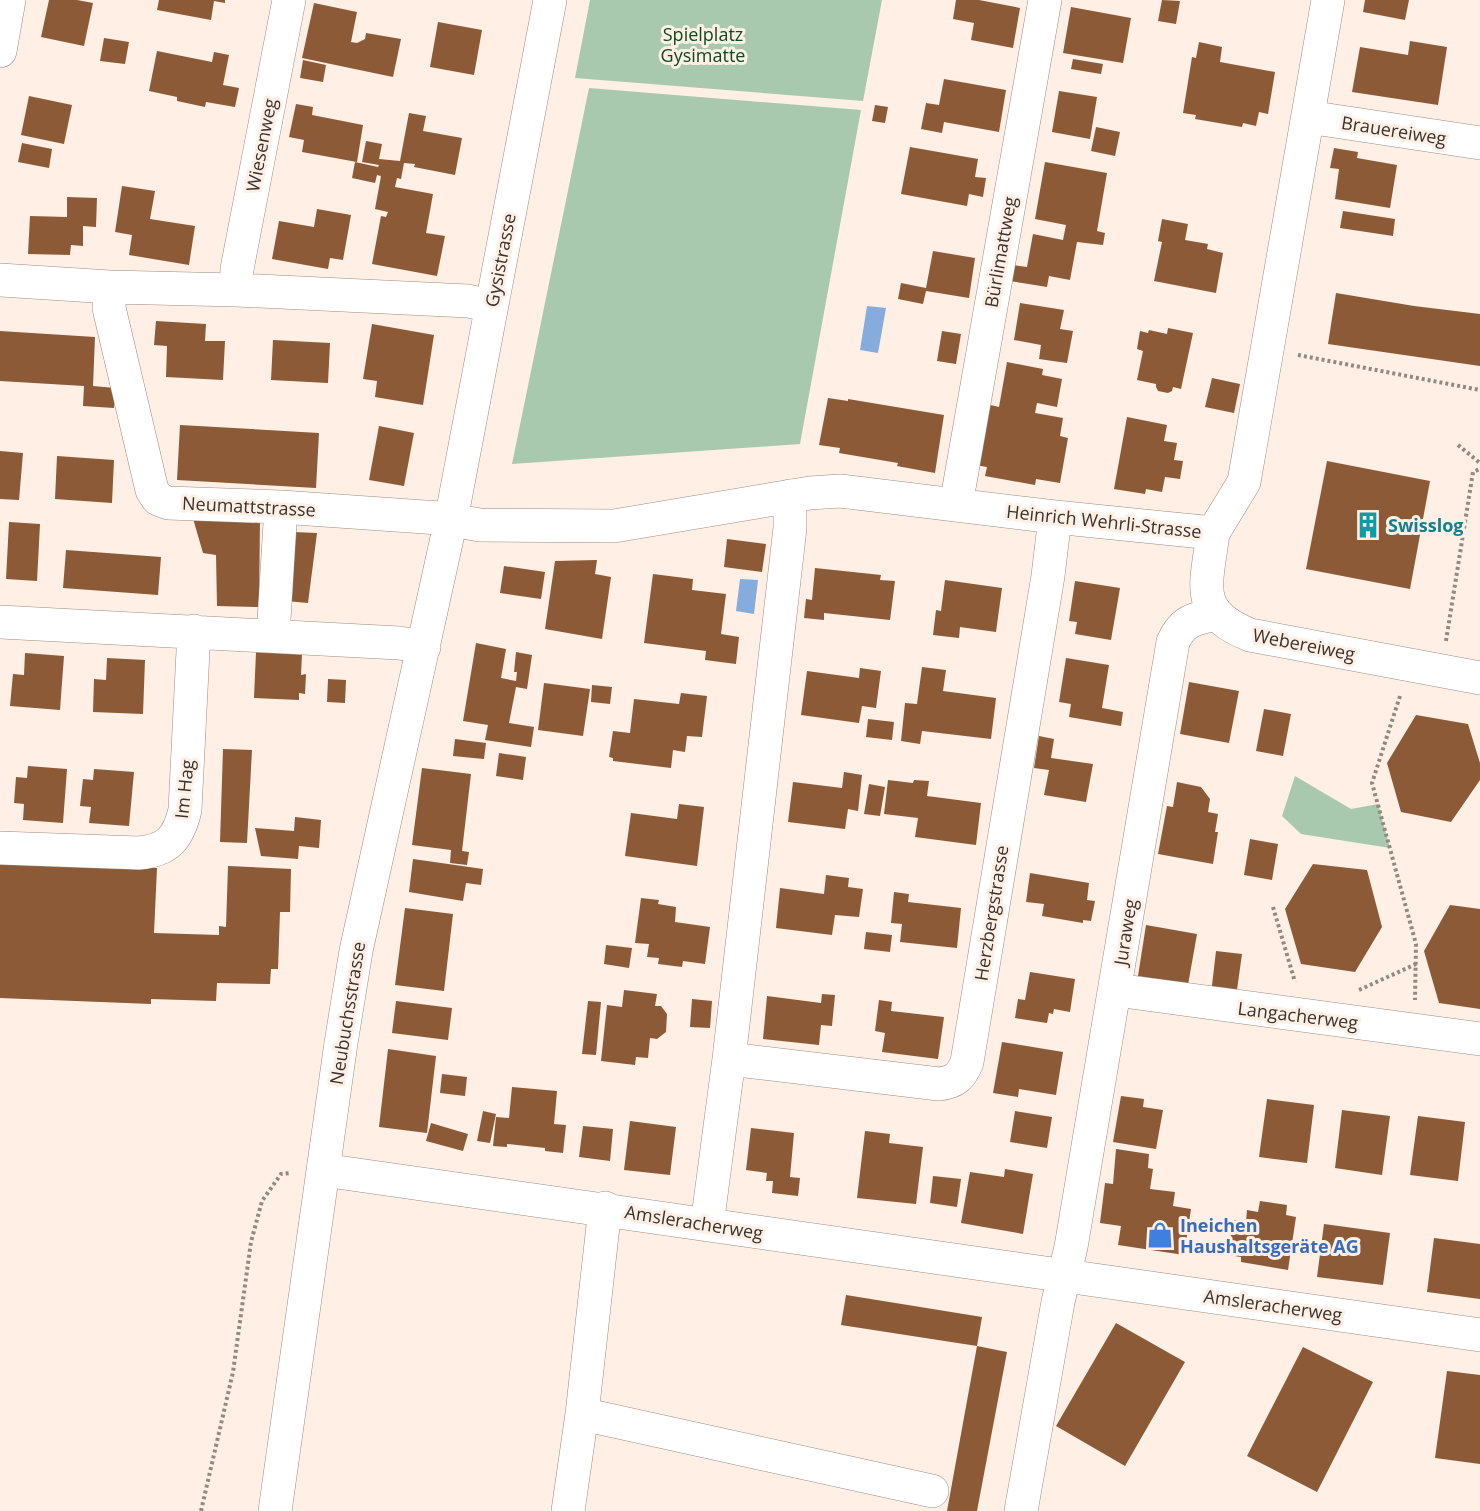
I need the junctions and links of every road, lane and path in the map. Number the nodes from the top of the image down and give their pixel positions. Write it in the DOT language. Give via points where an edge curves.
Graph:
graph roads {
  1 [pos="9,0"];
  2 [pos="289,0"];
  3 [pos="550,0"];
  4 [pos="1045,0"];
  5 [pos="1328,0"];
  6 [pos="0,51"];
  7 [pos="1308,117"];
  8 [pos="1480,144"];
  9 [pos="0,280"];
  10 [pos="110,287"];
  11 [pos="236,290"];
  12 [pos="490,306"];
  13 [pos="1268,350"];
  14 [pos="1480,390"];
  15 [pos="1458,445"];
  16 [pos="1480,463"];
  17 [pos="1480,469"];
  18 [pos="790,496"];
  19 [pos="956,505"];
  20 [pos="281,507"];
  21 [pos="1055,517"];
  22 [pos="451,520"];
  23 [pos="1213,533"];
  24 [pos="1214,614"];
  25 [pos="0,622"];
  26 [pos="194,631"];
  27 [pos="273,636"];
  28 [pos="424,647"];
  29 [pos="1410,665"];
  30 [pos="1442,670"];
  31 [pos="1480,678"];
  32 [pos="0,848"];
  33 [pos="1273,907"];
  34 [pos="1416,964"];
  35 [pos="1116,990"];
  36 [pos="1357,991"];
  37 [pos="1297,1016"];
  38 [pos="1415,1030"];
  39 [pos="1480,1039"];
  40 [pos="729,1059"];
  41 [pos="323,1170"];
  42 [pos="605,1208"];
  43 [pos="707,1225"];
  44 [pos="1065,1275"];
  45 [pos="1480,1335"];
  46 [pos="582,1414"];
  47 [pos="932,1491"];
  48 [pos="201,1511"];
  49 [pos="275,1511"];
  50 [pos="568,1511"];
  51 [pos="1021,1511"];
  1 -- 6 [label="street"];
  2 -- 11 [label="street, Wiesenweg"];
  3 -- 12 [label="street, Gysistrasse"];
  4 -- 19 [label="street, Bürlimattweg"];
  5 -- 7 [label="street, Heinrich Wehrli-Strasse"];
  7 -- 8 [label="street, Brauereiweg"];
  7 -- 13 [label="street, Heinrich Wehrli-Strasse"];
  9 -- 10 [label="street"];
  10 -- 11 [label="street"];
  10 -- 20 [label="street, Neumattstrasse" via="109,308 152,490 158,499 168,503"];
  11 -- 12 [label="street"];
  12 -- 22 [label="street, Gysistrasse"];
  13 -- 14 [label="path"];
  13 -- 23 [label="street, Heinrich Wehrli-Strasse" via="1244,482"];
  15 -- 16 [label="path"];
  17 -- 30 [label="path" via="1473,472"];
  18 -- 19 [label="street, Heinrich Wehrli-Strasse" via="840,491"];
  18 -- 22 [label="street, Heinrich Wehrli-Strasse" via="614,526 490,525"];
  18 -- 40 [label="street" via="790,528"];
  19 -- 21 [label="street, Heinrich Wehrli-Strasse"];
  20 -- 22 [label="street, Neumattstrasse"];
  20 -- 27 [label="street"];
  21 -- 23 [label="street, Heinrich Wehrli-Strasse"];
  21 -- 40 [label="street, Herzbergstrasse" via="967,1062 962,1073 952,1082 939,1084"];
  22 -- 28 [label="street, Neubuchsstrasse"];
  23 -- 24 [label="street" via="1206,591"];
  24 -- 29 [label="street, Webereiweg" via="1229,627 1250,635"];
  24 -- 35 [label="street, Juraweg" via="1191,620 1180,628 1173,642"];
  25 -- 26 [label="street"];
  26 -- 27 [label="street"];
  26 -- 32 [label="street, Im Hag" via="184,810 175,837 154,851 139,853"];
  27 -- 28 [label="street"];
  28 -- 41 [label="street, Neubuchsstrasse" via="356,951"];
  29 -- 30 [label="street, Webereiweg"];
  29 -- 34 [label="path" via="1372,783 1416,944"];
  30 -- 31 [label="street, Webereiweg"];
  33 -- 37 [label="path" via="1297,989"];
  34 -- 36 [label="path"];
  34 -- 38 [label="path"];
  35 -- 37 [label="street, Langacherweg"];
  35 -- 44 [label="street, Juraweg"];
  37 -- 38 [label="street, Langacherweg"];
  38 -- 39 [label="street, Langacherweg"];
  40 -- 43 [label="street"];
  41 -- 42 [label="street, Amsleracherweg"];
  41 -- 48 [label="path" via="281,1174 262,1201 251,1242 233,1372"];
  41 -- 49 [label="street, Neubuchsstrasse"];
  42 -- 43 [label="street, Amsleracherweg"];
  42 -- 46 [label="street"];
  43 -- 44 [label="street, Amsleracherweg"];
  44 -- 45 [label="street, Amsleracherweg"];
  44 -- 51 [label="street"];
  46 -- 47 [label="street"];
  46 -- 50 [label="street"];
}
